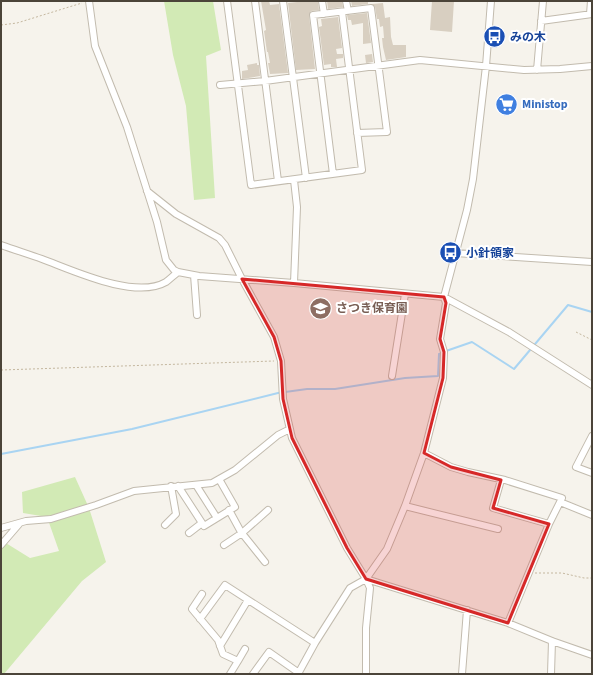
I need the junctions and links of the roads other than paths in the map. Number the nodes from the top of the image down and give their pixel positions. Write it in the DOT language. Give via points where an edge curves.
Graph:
graph roads {
  1 [pos="89,1"];
  2 [pos="228,1"];
  3 [pos="255,1"];
  4 [pos="283,1"];
  5 [pos="322,1"];
  6 [pos="346,1"];
  7 [pos="491,1"];
  8 [pos="543,1"];
  9 [pos="591,1"];
  10 [pos="345,12"];
  11 [pos="324,14"];
  12 [pos="591,14"];
  13 [pos="541,21"];
  14 [pos="378,66"];
  15 [pos="486,66"];
  16 [pos="592,66"];
  17 [pos="349,69"];
  18 [pos="537,70"];
  19 [pos="320,73"];
  20 [pos="293,77"];
  21 [pos="265,81"];
  22 [pos="238,84"];
  23 [pos="220,85"];
  24 [pos="357,133"];
  25 [pos="333,174"];
  26 [pos="306,178"];
  27 [pos="294,180"];
  28 [pos="278,181"];
  29 [pos="147,191"];
  30 [pos="1,245"];
  31 [pos="456,253"];
  32 [pos="592,262"];
  33 [pos="178,272"];
  34 [pos="194,275"];
  35 [pos="242,279"];
  36 [pos="294,283"];
  37 [pos="405,294"];
  38 [pos="444,297"];
  39 [pos="197,315"];
  40 [pos="392,376"];
  41 [pos="592,385"];
  42 [pos="290,429"];
  43 [pos="592,436"];
  44 [pos="424,453"];
  45 [pos="592,473"];
  46 [pos="219,479"];
  47 [pos="501,480"];
  48 [pos="196,485"];
  49 [pos="174,486"];
  50 [pos="560,502"];
  51 [pos="405,506"];
  52 [pos="229,510"];
  53 [pos="268,510"];
  54 [pos="592,515"];
  55 [pos="217,518"];
  56 [pos="20,523"];
  57 [pos="202,523"];
  58 [pos="549,524"];
  59 [pos="165,525"];
  60 [pos="1,528"];
  61 [pos="498,529"];
  62 [pos="189,533"];
  63 [pos="242,533"];
  64 [pos="1,545"];
  65 [pos="224,546"];
  66 [pos="265,562"];
  67 [pos="366,578"];
  68 [pos="202,594"];
  69 [pos="248,600"];
  70 [pos="467,610"];
  71 [pos="200,619"];
  72 [pos="508,623"];
  73 [pos="552,641"];
  74 [pos="315,643"];
  75 [pos="220,646"];
  76 [pos="245,649"];
  77 [pos="592,655"];
  78 [pos="238,660"];
  79 [pos="299,673"];
  80 [pos="230,674"];
  81 [pos="253,674"];
  82 [pos="366,674"];
  83 [pos="462,674"];
  84 [pos="551,674"];
  1 -- 29 [label="street" via="95,46 127,127"];
  2 -- 22 [label="street"];
  3 -- 21 [label="street"];
  4 -- 20 [label="street"];
  5 -- 11 [label="street"];
  6 -- 10 [label="street"];
  7 -- 15 [label="street"];
  8 -- 13 [label="street"];
  9 -- 12 [label="street"];
  10 -- 11 [label="street"];
  10 -- 14 [label="street" via="371,8"];
  10 -- 17 [label="street"];
  11 -- 19 [label="street" via="313,16"];
  12 -- 13 [label="street"];
  13 -- 18 [label="street"];
  14 -- 15 [label="street" via="420,60"];
  14 -- 17 [label="street"];
  14 -- 24 [label="street" via="387,132"];
  15 -- 18 [label="street"];
  15 -- 31 [label="street" via="473,179"];
  16 -- 18 [label="street"];
  17 -- 19 [label="street"];
  17 -- 24 [label="street"];
  19 -- 20 [label="street"];
  19 -- 25 [label="street"];
  20 -- 21 [label="street"];
  20 -- 26 [label="street"];
  21 -- 22 [label="street"];
  21 -- 28 [label="street"];
  22 -- 23 [label="street"];
  22 -- 28 [label="street" via="251,185"];
  24 -- 25 [label="street" via="362,170"];
  25 -- 26 [label="street"];
  26 -- 27 [label="street"];
  27 -- 28 [label="street"];
  27 -- 36 [label="street" via="297,207"];
  29 -- 33 [label="street" via="166,260"];
  29 -- 35 [label="street" via="176,214 218,238 225,245"];
  30 -- 33 [label="street" via="92,278 135,288 165,282"];
  31 -- 32 [label="street"];
  31 -- 38 [label="street"];
  33 -- 34 [label="street"];
  34 -- 35 [label="street"];
  34 -- 39 [label="street"];
  35 -- 36 [label="street"];
  35 -- 42 [label="street" via="274,337 281,361 283,399"];
  36 -- 37 [label="street"];
  37 -- 38 [label="street"];
  37 -- 40 [label="street"];
  38 -- 41 [label="street" via="509,332"];
  38 -- 44 [label="street" via="446,303 440,339 444,352 443,378"];
  42 -- 46 [label="street" via="278,435 235,470"];
  42 -- 67 [label="street" via="292,438 347,548"];
  43 -- 45 [label="street" via="576,467"];
  44 -- 47 [label="street" via="451,467"];
  44 -- 51 [label="street"];
  46 -- 48 [label="street" via="212,483"];
  46 -- 52 [label="street" via="235,506"];
  47 -- 50 [label="street" via="562,498"];
  47 -- 58 [label="street" via="493,508"];
  48 -- 49 [label="street"];
  48 -- 55 [label="street"];
  49 -- 56 [label="street" via="134,491 51,519"];
  49 -- 57 [label="street"];
  49 -- 59 [label="street" via="176,514"];
  50 -- 54 [label="street"];
  50 -- 58 [label="street"];
  51 -- 61 [label="street"];
  51 -- 67 [label="street" via="387,549"];
  52 -- 55 [label="street"];
  52 -- 63 [label="street"];
  53 -- 63 [label="street"];
  55 -- 57 [label="street" via="204,526"];
  56 -- 60 [label="street"];
  56 -- 64 [label="street"];
  57 -- 62 [label="street"];
  58 -- 72 [label="street"];
  63 -- 65 [label="street"];
  63 -- 66 [label="street"];
  67 -- 70 [label="street"];
  67 -- 74 [label="street" via="350,588"];
  67 -- 82 [label="street" via="370,588 366,628"];
  68 -- 71 [label="street" via="192,609"];
  69 -- 71 [label="street" via="225,586"];
  69 -- 74 [label="street"];
  69 -- 75 [label="street"];
  70 -- 72 [label="street"];
  70 -- 83 [label="street"];
  71 -- 75 [label="street"];
  72 -- 73 [label="street"];
  73 -- 77 [label="street"];
  73 -- 84 [label="street"];
  74 -- 79 [label="street"];
  75 -- 78 [label="street" via="223,654"];
  76 -- 78 [label="street"];
  78 -- 80 [label="street"];
  79 -- 81 [label="street" via="269,652"];
}
